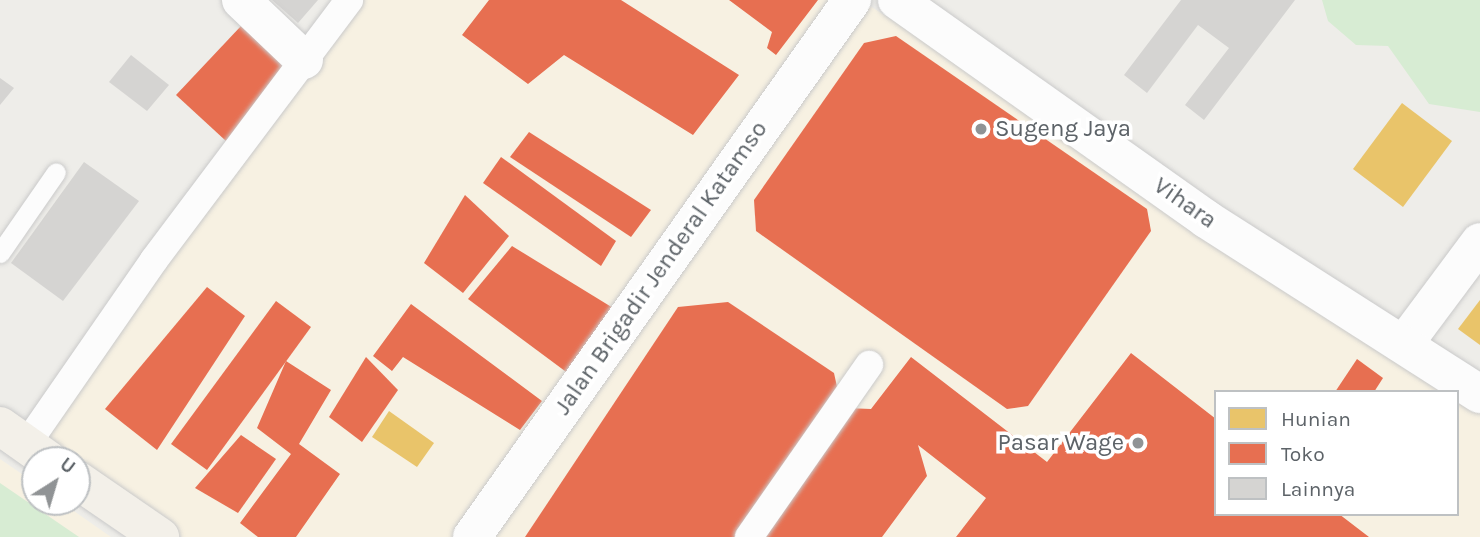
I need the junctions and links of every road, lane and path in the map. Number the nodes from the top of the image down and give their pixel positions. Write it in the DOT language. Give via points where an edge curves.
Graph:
graph roads {
  1 [pos="241,0"];
  2 [pos="349,0"];
  3 [pos="852,0"];
  4 [pos="897,0"];
  5 [pos="304,60"];
  6 [pos="56,172"];
  7 [pos="1480,242"];
  8 [pos="0,253"];
  9 [pos="1404,344"];
  10 [pos="869,365"];
  11 [pos="1480,394"];
  12 [pos="24,444"];
  13 [pos="91,490"];
  14 [pos="160,537"];
  15 [pos="472,537"];
  16 [pos="749,537"];
  1 -- 5 [label="street"];
  2 -- 5 [label="street"];
  3 -- 15 [label="street, Jalan Brigadir Jenderal Katamso"];
  4 -- 9 [label="street, Vihara" via="1206,219"];
  5 -- 12 [label="street"];
  6 -- 8 [label="lane"];
  7 -- 9 [label="street"];
  9 -- 11 [label="street, Vihara"];
  10 -- 16 [label="street"];
  13 -- 14 [label="main road"];
}
